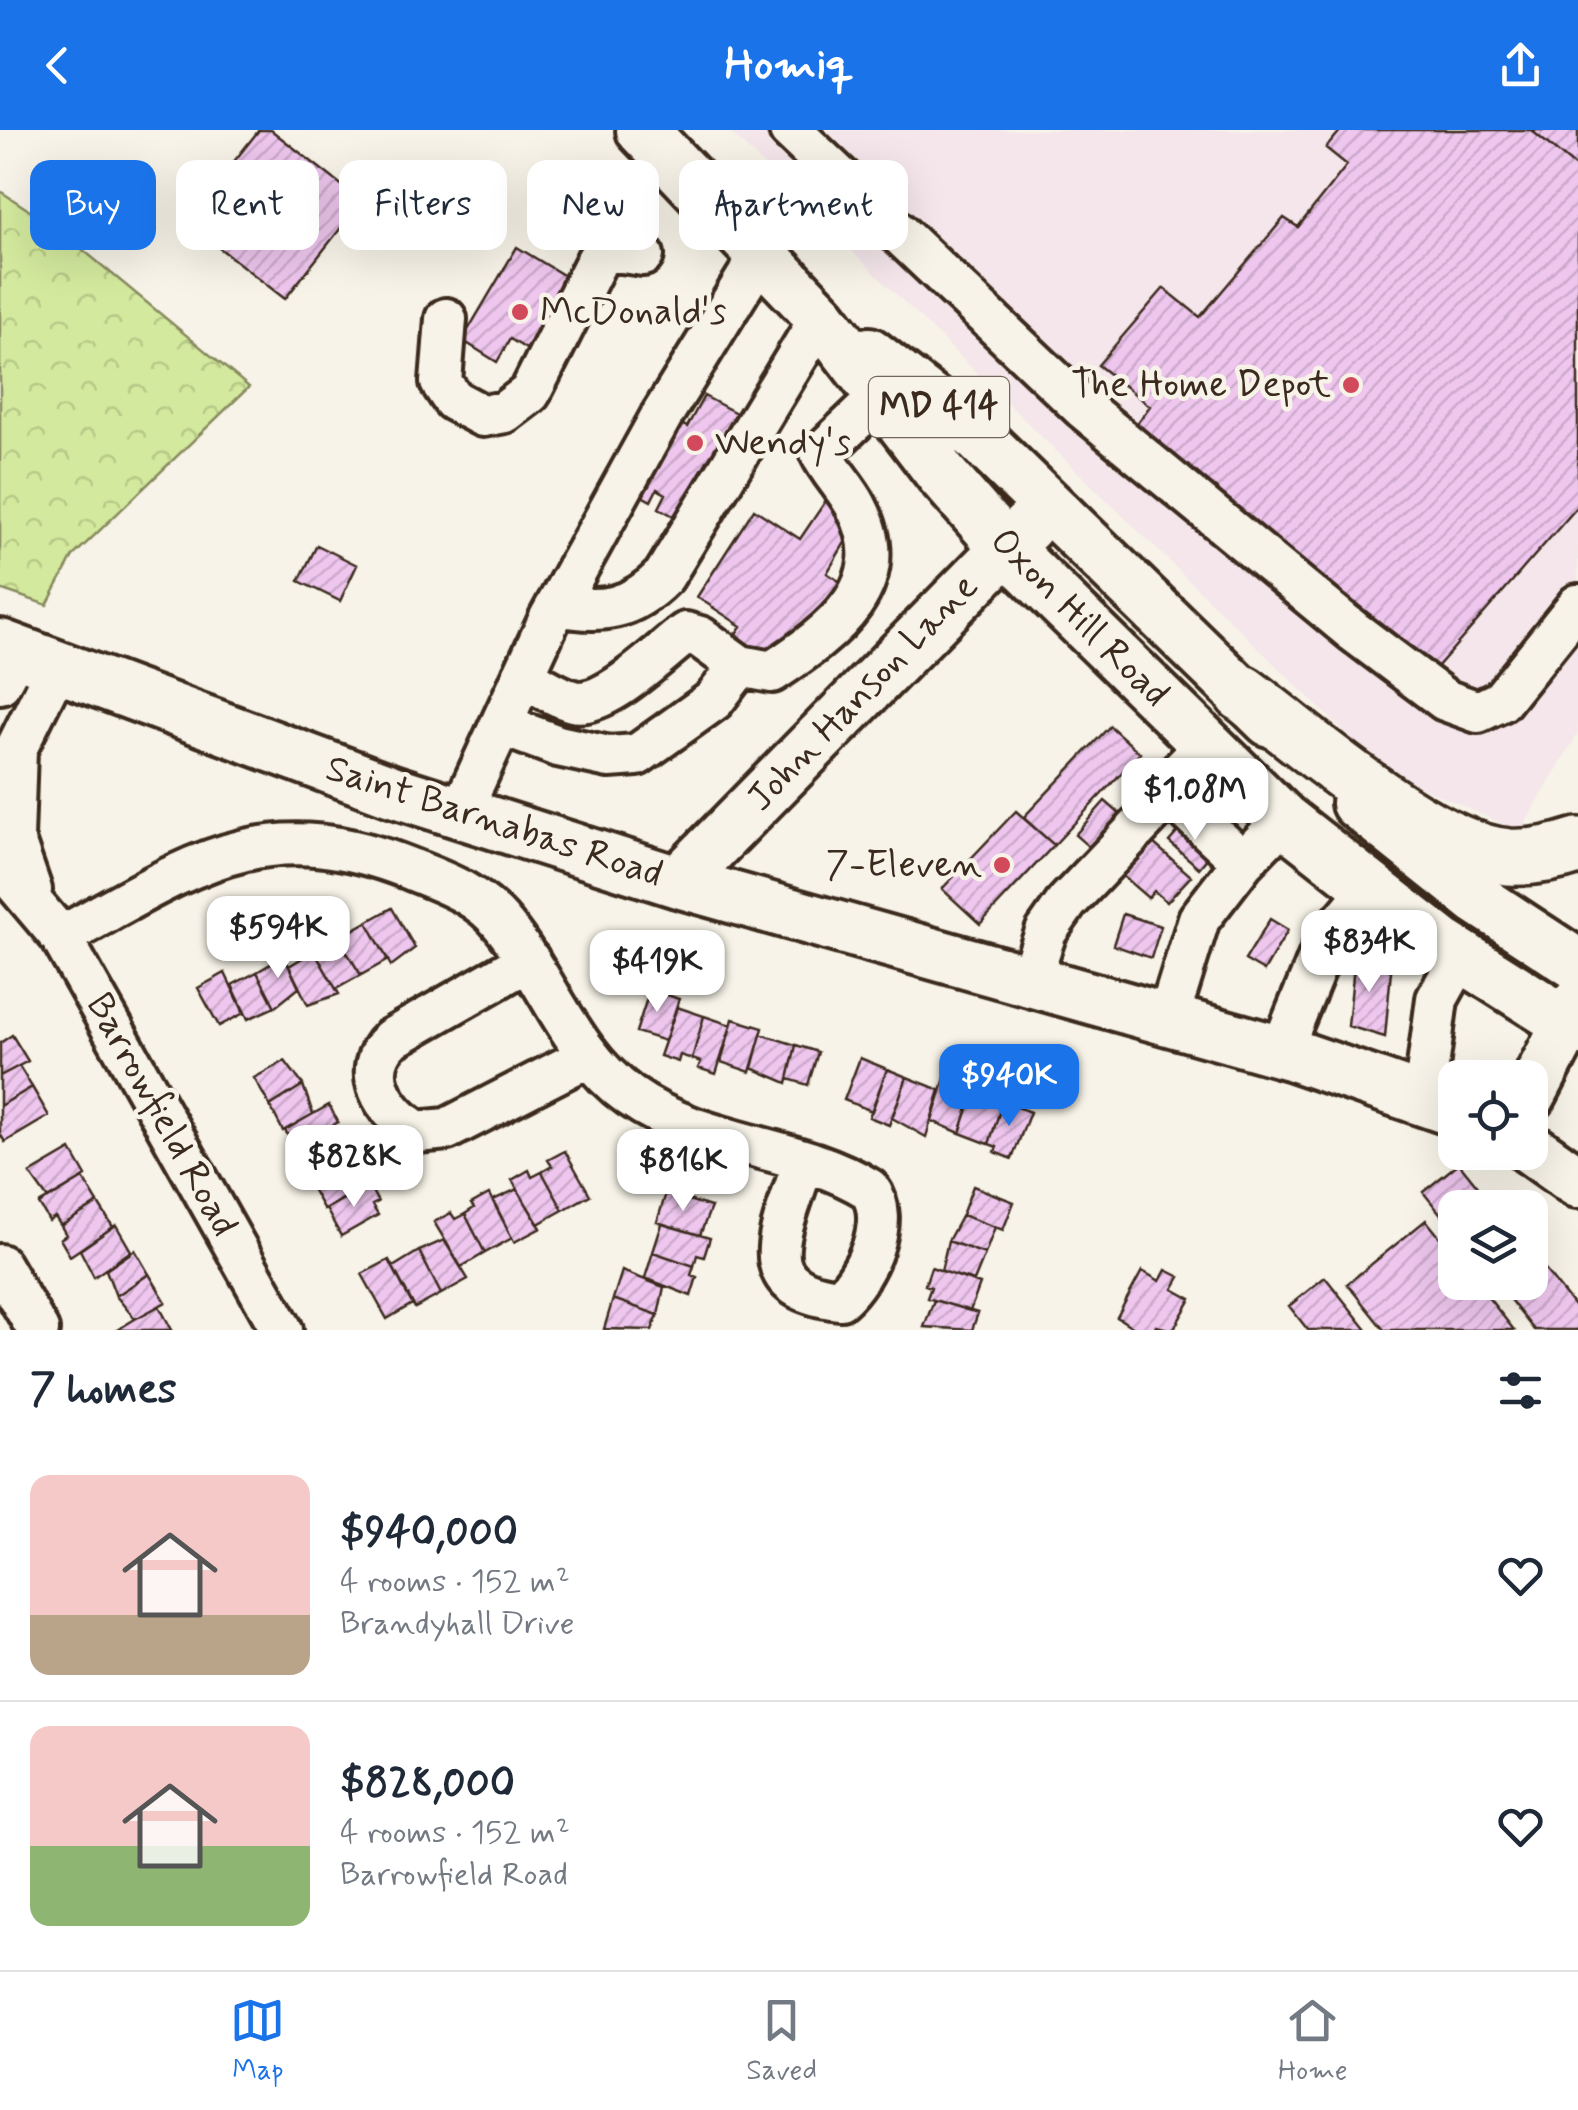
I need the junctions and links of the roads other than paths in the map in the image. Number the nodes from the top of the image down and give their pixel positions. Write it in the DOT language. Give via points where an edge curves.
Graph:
graph roads {
  1 [pos="642,130"];
  2 [pos="790,130"];
  3 [pos="760,254"];
  4 [pos="642,255"];
  5 [pos="820,317"];
  6 [pos="446,319"];
  7 [pos="880,397"];
  8 [pos="1051,505"];
  9 [pos="1006,548"];
  10 [pos="557,605"];
  11 [pos="1578,605"];
  12 [pos="19,661"];
  13 [pos="740,666"];
  14 [pos="523,676"];
  15 [pos="1242,693"];
  16 [pos="501,725"];
  17 [pos="1207,745"];
  18 [pos="1170,794"];
  19 [pos="460,813"];
  20 [pos="1284,820"];
  21 [pos="1578,846"];
  22 [pos="1244,862"];
  23 [pos="0,865"];
  24 [pos="678,882"];
  25 [pos="1368,890"];
  26 [pos="36,904"];
  27 [pos="61,937"];
  28 [pos="1461,956"];
  29 [pos="529,960"];
  30 [pos="1578,965"];
  31 [pos="1030,979"];
  32 [pos="1168,1018"];
  33 [pos="1575,1019"];
  34 [pos="1281,1052"];
  35 [pos="589,1056"];
  36 [pos="1439,1060"];
  37 [pos="1548,1065"];
  38 [pos="1438,1104"];
  39 [pos="1548,1161"];
  40 [pos="802,1163"];
  41 [pos="1578,1182"];
  42 [pos="0,1265"];
  43 [pos="38,1330"];
  44 [pos="282,1330"];
  1 -- 3 [label="main road, Oxon Hill Road / MD 414"];
  2 -- 11 [label="street" via="1083,408 1445,700 1478,712 1501,701"];
  3 -- 5 [label="main road, Oxon Hill Road / MD 414"];
  3 -- 10 [label="street"];
  4 -- 6 [label="street" via="608,250 598,260 530,392 483,416 452,400 441,382"];
  5 -- 7 [label="main road, Oxon Hill Road / MD 414"];
  5 -- 8 [label="main road, Oxon Hill Road / MD 414" via="979,438"];
  5 -- 10 [label="street" via="664,576 648,593 610,610"];
  7 -- 9 [label="main road, Oxon Hill Road / MD 414"];
  7 -- 13 [label="street" via="821,453 872,544 863,586 808,648 772,672"];
  8 -- 9 [label="main road, John Hanson Lane"];
  8 -- 15 [label="main road, Oxon Hill Road / MD 414"];
  9 -- 17 [label="main road, Oxon Hill Road / MD 414"];
  9 -- 24 [label="main road, John Hanson Lane"];
  10 -- 14 [label="street"];
  12 -- 19 [label="main road, Saint Barnabas Road"];
  12 -- 26 [label="street, Barrowfield Road" via="13,838"];
  13 -- 14 [label="street" via="686,633 588,703 569,701"];
  13 -- 16 [label="street" via="714,700 637,755 609,757 558,746"];
  14 -- 16 [label="street"];
  15 -- 21 [label="highway" via="1423,826 1468,848 1511,857"];
  15 -- 30 [label="main road, Oxon Hill Road / MD 414" via="1409,848"];
  16 -- 19 [label="street"];
  17 -- 18 [label="street" via="1171,781"];
  17 -- 20 [label="main road, Oxon Hill Road / MD 414"];
  18 -- 22 [label="street"];
  18 -- 31 [label="street" via="1067,902 1046,932"];
  19 -- 24 [label="main road, Saint Barnabas Road"];
  20 -- 22 [label="street"];
  20 -- 25 [label="main road, Oxon Hill Road / MD 414"];
  22 -- 32 [label="street" via="1200,919"];
  23 -- 26 [label="street, Barrowfield Road"];
  24 -- 31 [label="main road, Saint Barnabas Road"];
  25 -- 28 [label="main road, Oxon Hill Road / MD 414"];
  25 -- 34 [label="street" via="1326,941"];
  26 -- 27 [label="street, Barrowfield Road"];
  27 -- 29 [label="street" via="201,864 258,844 290,842 385,858 459,889 489,909"];
  27 -- 44 [label="street, Barrowfield Road"];
  28 -- 33 [label="main road, Oxon Hill Road / MD 414"];
  28 -- 36 [label="street" via="1438,999"];
  29 -- 35 [label="street"];
  29 -- 35 [label="street" via="379,1050 373,1071 392,1114 417,1132 447,1129"];
  31 -- 32 [label="main road, Saint Barnabas Road"];
  32 -- 34 [label="main road, Saint Barnabas Road"];
  33 -- 37 [label="main road"];
  34 -- 38 [label="main road, Saint Barnabas Road"];
  35 -- 40 [label="street" via="627,1094 664,1116"];
  39 -- 41 [label="main road"];
  40 -- 40 [label="street" via="776,1253 779,1271 790,1284 840,1299 858,1284 879,1207 865,1186"];
  42 -- 43 [label="street"];
}
